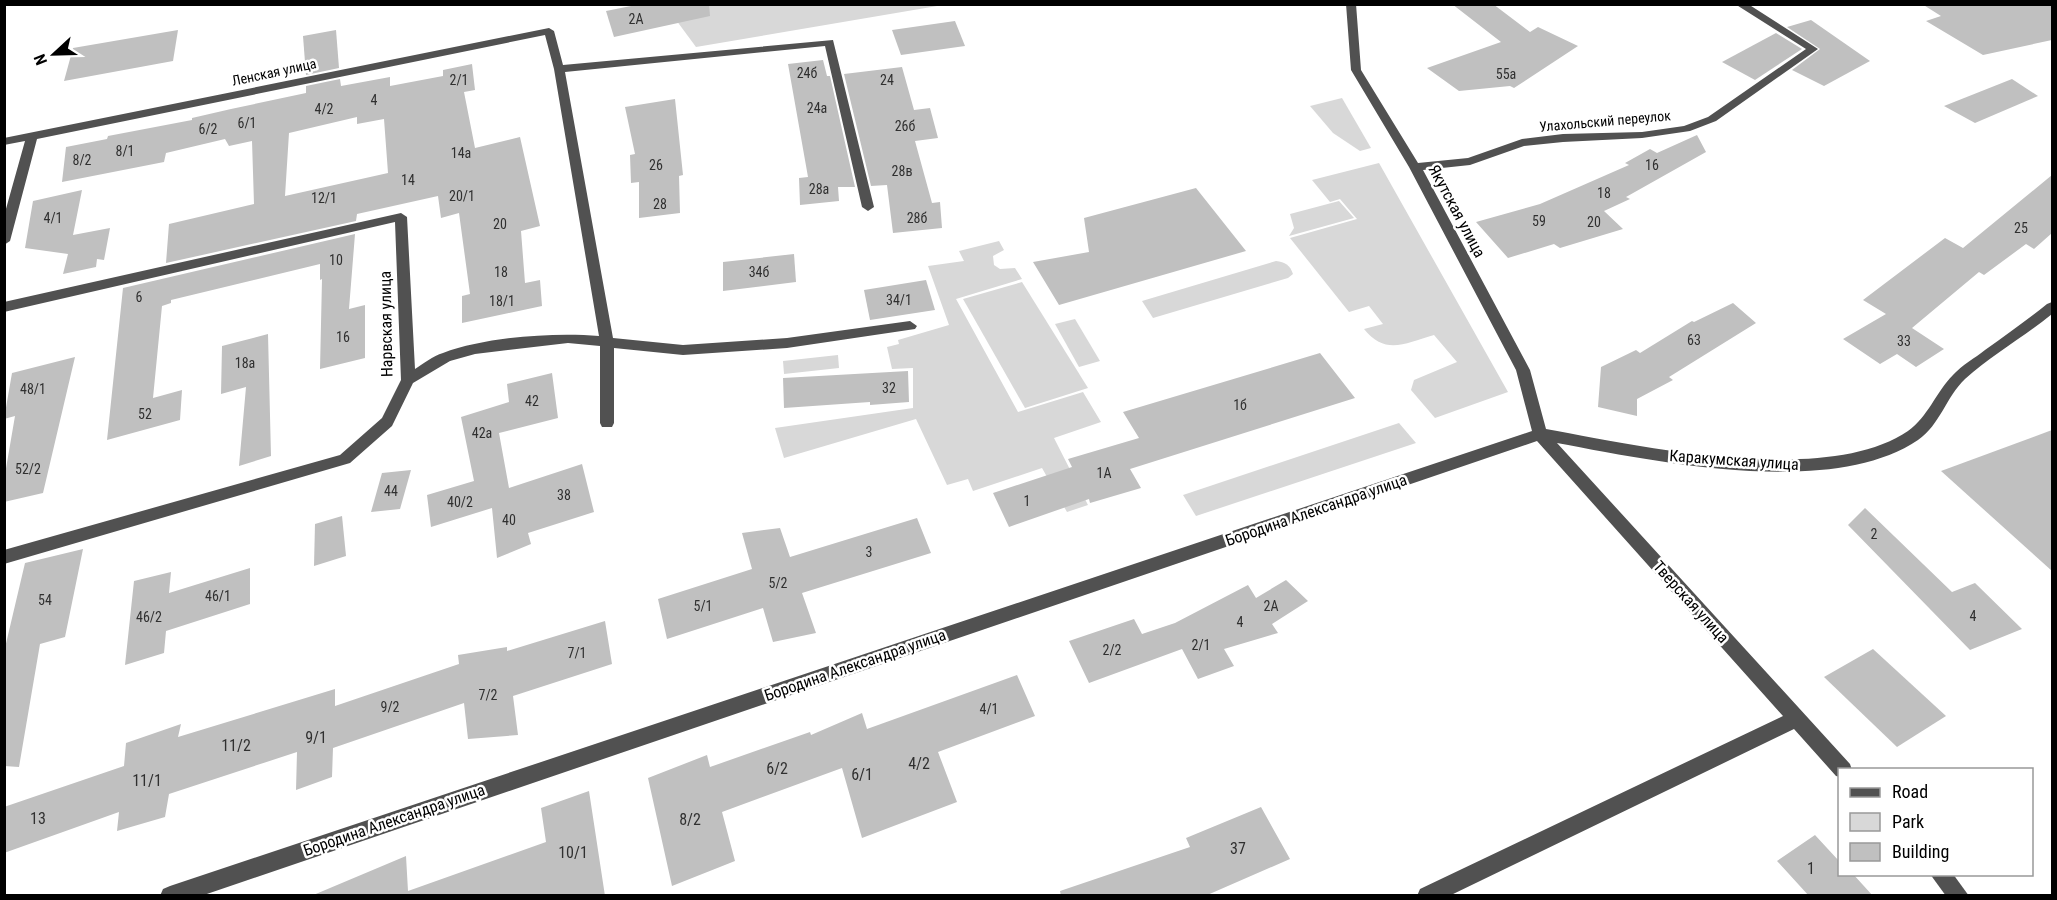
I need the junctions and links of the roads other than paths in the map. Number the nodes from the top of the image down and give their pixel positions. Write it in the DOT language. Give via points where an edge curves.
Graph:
graph roads {
  1 [pos="1351,4"];
  2 [pos="1740,4"];
  3 [pos="559,69"];
  4 [pos="32,137"];
  5 [pos="4,142"];
  6 [pos="1415,167"];
  7 [pos="868,207"];
  8 [pos="4,241"];
  9 [pos="4,307"];
  10 [pos="2052,307"];
  11 [pos="910,326"];
  12 [pos="607,342"];
  13 [pos="408,380"];
  14 [pos="607,423"];
  15 [pos="1540,434"];
  16 [pos="4,557"];
  17 [pos="1796,719"];
  18 [pos="1841,768"];
  19 [pos="1942,876"];
  20 [pos="170,896"];
  21 [pos="1427,896"];
  22 [pos="1959,896"];
  1 -- 6 [label="street, Якутская улица" via="1356,70"];
  2 -- 6 [label="street, Улахольский переулок" via="1814,49 1712,119 1686,129 1642,135 1532,142 1470,160"];
  3 -- 4 [label="street, Ленская улица" via="549,31"];
  3 -- 7 [label="street" via="829,42"];
  3 -- 12 [label="street"];
  4 -- 5 [label="street, Ленская улица"];
  4 -- 8 [label="street"];
  6 -- 15 [label="street, Якутская улица" via="1523,370"];
  9 -- 13 [label="street, Нарвская улица" via="401,217"];
  10 -- 15 [label="street, Каракумская улица" via="1958,378 1931,420 1907,440 1862,457 1798,466 1718,463"];
  11 -- 12 [label="street" via="730,349 683,351"];
  12 -- 13 [label="street" via="568,338 475,349 445,357"];
  12 -- 14 [label="street"];
  13 -- 16 [label="street, Нарвская улица" via="387,422 345,459"];
  15 -- 17 [label="street, Тверская улица"];
  15 -- 20 [label="street, Бородина Александра улица"];
  17 -- 18 [label="street, Тверская улица"];
  17 -- 21 [label="street"];
  19 -- 22 [label="street"];
}
